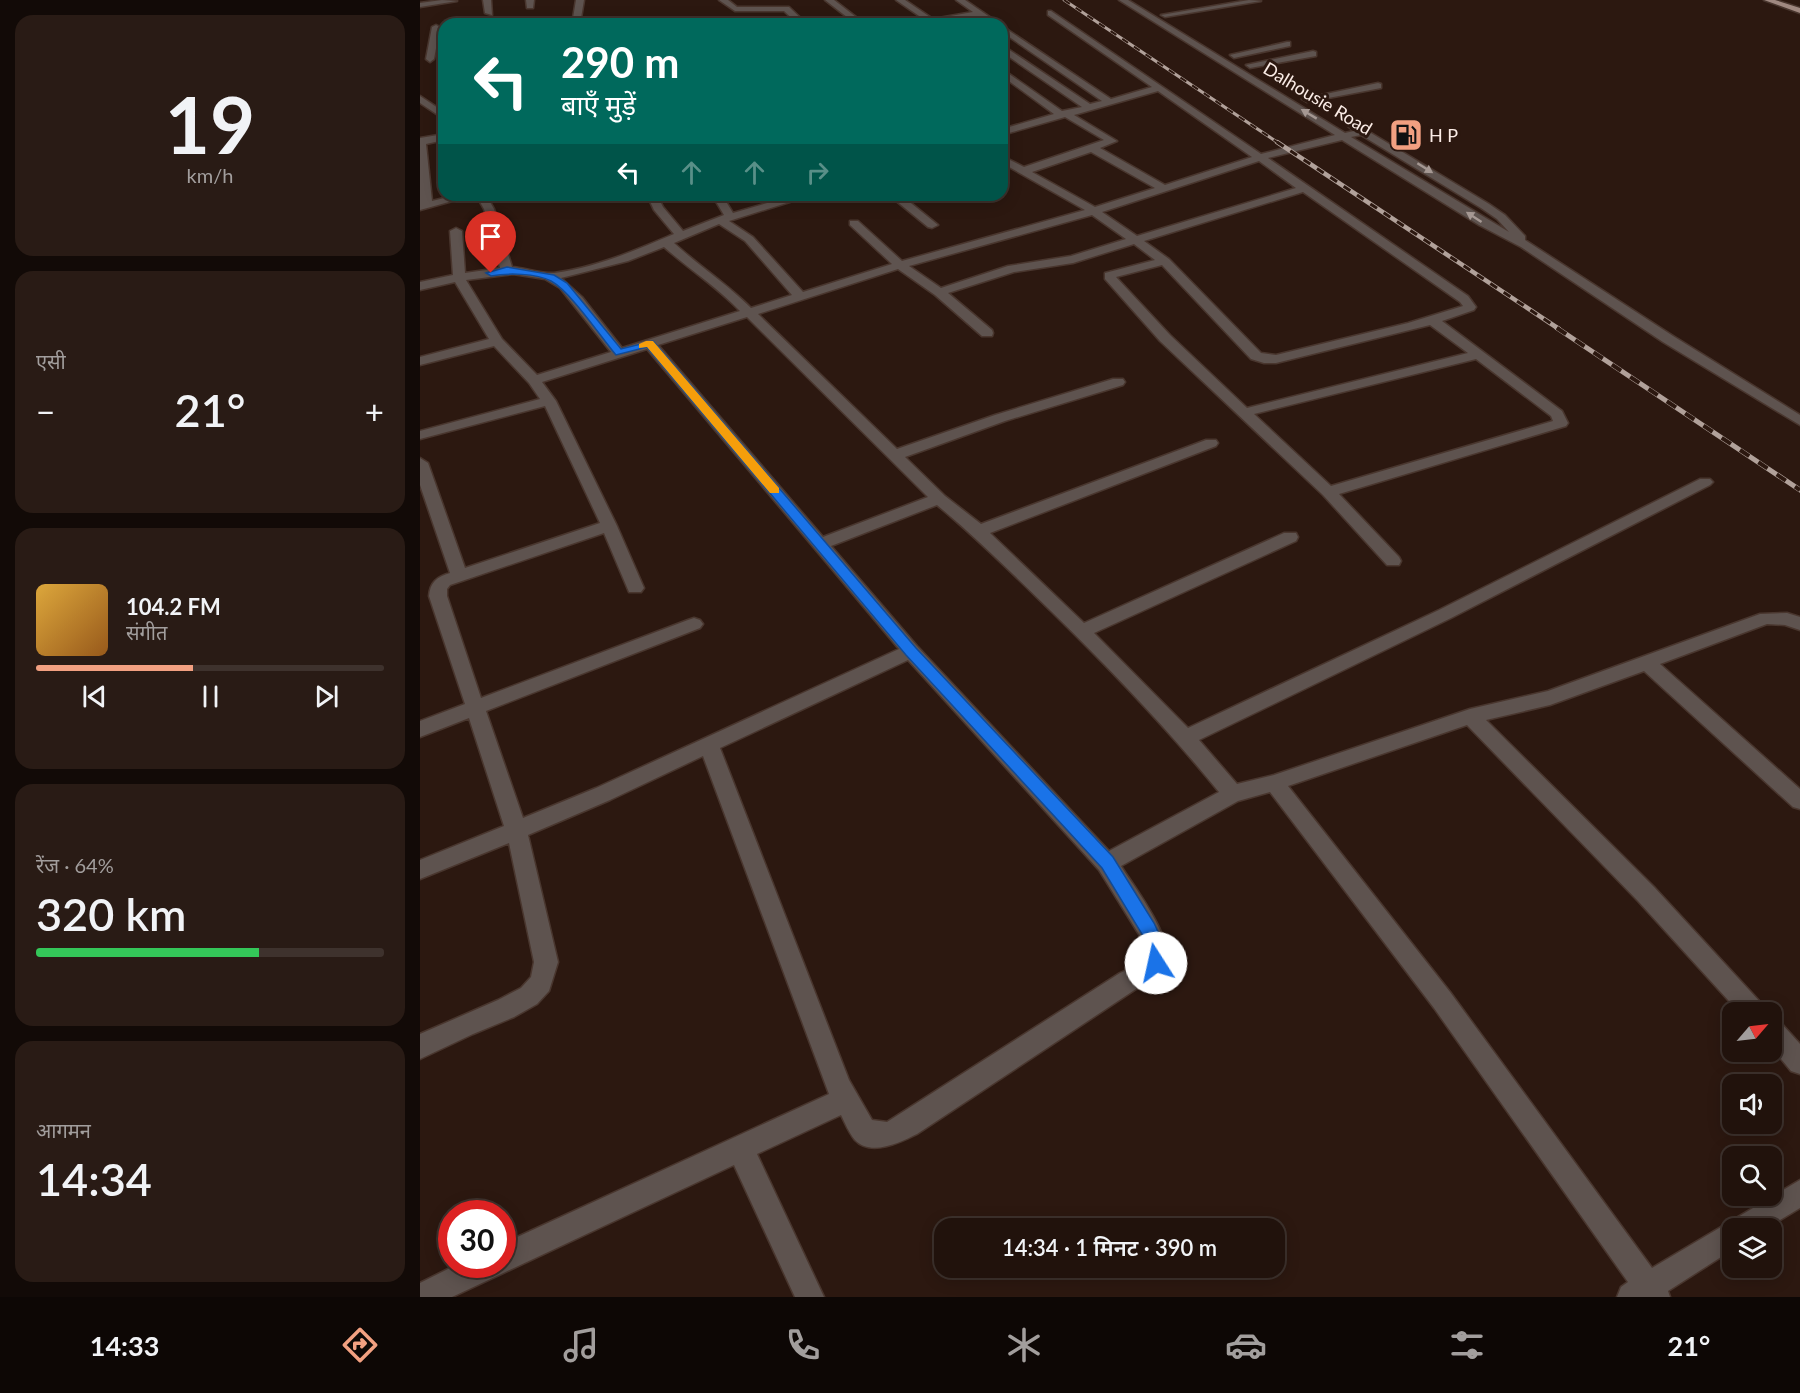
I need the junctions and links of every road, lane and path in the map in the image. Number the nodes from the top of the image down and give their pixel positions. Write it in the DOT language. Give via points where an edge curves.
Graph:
graph roads {
  1 [pos="488,0"];
  2 [pos="580,0"];
  3 [pos="723,0"];
  4 [pos="829,0"];
  5 [pos="900,0"];
  6 [pos="960,0"];
  7 [pos="1138,0"];
  8 [pos="1257,0"];
  9 [pos="1768,0"];
  10 [pos="1125,1"];
  11 [pos="453,2"];
  12 [pos="420,5"];
  13 [pos="1800,11"];
  14 [pos="489,13"];
  15 [pos="979,13"];
  16 [pos="1051,13"];
  17 [pos="1166,15"];
  18 [pos="956,17"];
  19 [pos="577,18"];
  20 [pos="796,18"];
  21 [pos="853,18"];
  22 [pos="926,18"];
  23 [pos="952,18"];
  24 [pos="987,18"];
  25 [pos="436,27"];
  26 [pos="1008,32"];
  27 [pos="1195,32"];
  28 [pos="1287,44"];
  29 [pos="1224,49"];
  30 [pos="1008,52"];
  31 [pos="1313,54"];
  32 [pos="1234,55"];
  33 [pos="420,59"];
  34 [pos="1250,65"];
  35 [pos="1008,76"];
  36 [pos="1269,76"];
  37 [pos="1378,86"];
  38 [pos="1158,88"];
  39 [pos="1298,93"];
  40 [pos="420,99"];
  41 [pos="1307,99"];
  42 [pos="1108,101"];
  43 [pos="1088,107"];
  44 [pos="433,108"];
  45 [pos="420,110"];
  46 [pos="1326,110"];
  47 [pos="438,112"];
  48 [pos="1063,114"];
  49 [pos="1344,121"];
  50 [pos="1008,128"];
  51 [pos="1362,132"];
  52 [pos="1345,136"];
  53 [pos="438,138"];
  54 [pos="420,142"];
  55 [pos="1092,148"];
  56 [pos="1261,157"];
  57 [pos="1008,162"];
  58 [pos="1024,171"];
  59 [pos="1164,188"];
  60 [pos="1306,188"];
  61 [pos="444,201"];
  62 [pos="484,201"];
  63 [pos="655,201"];
  64 [pos="719,201"];
  65 [pos="786,201"];
  66 [pos="902,201"];
  67 [pos="424,206"];
  68 [pos="1094,211"];
  69 [pos="725,218"];
  70 [pos="854,223"];
  71 [pos="932,225"];
  72 [pos="456,231"];
  73 [pos="681,235"];
  74 [pos="1134,241"];
  75 [pos="666,242"];
  76 [pos="1525,245"];
  77 [pos="1166,261"];
  78 [pos="900,265"];
  79 [pos="507,270"];
  80 [pos="551,277"];
  81 [pos="459,279"];
  82 [pos="420,286"];
  83 [pos="939,292"];
  84 [pos="800,296"];
  85 [pos="749,311"];
  86 [pos="1432,320"];
  87 [pos="987,333"];
  88 [pos="497,341"];
  89 [pos="649,343"];
  90 [pos="619,353"];
  91 [pos="1477,355"];
  92 [pos="420,362"];
  93 [pos="534,380"];
  94 [pos="1118,382"];
  95 [pos="549,401"];
  96 [pos="1242,412"];
  97 [pos="1800,421"];
  98 [pos="420,435"];
  99 [pos="1211,443"];
  100 [pos="895,455"];
  101 [pos="420,463"];
  102 [pos="1705,482"];
  103 [pos="1328,492"];
  104 [pos="939,499"];
  105 [pos="609,526"];
  106 [pos="979,531"];
  107 [pos="1290,537"];
  108 [pos="820,544"];
  109 [pos="1393,561"];
  110 [pos="459,576"];
  111 [pos="635,588"];
  112 [pos="694,624"];
  113 [pos="1800,624"];
  114 [pos="1082,631"];
  115 [pos="911,651"];
  116 [pos="1646,662"];
  117 [pos="475,707"];
  118 [pos="1470,716"];
  119 [pos="420,729"];
  120 [pos="1186,738"];
  121 [pos="709,745"];
  122 [pos="1274,783"];
  123 [pos="1233,794"];
  124 [pos="1800,801"];
  125 [pos="516,829"];
  126 [pos="1107,862"];
  127 [pos="420,870"];
  128 [pos="1745,1002"];
  129 [pos="1782,1042"];
  130 [pos="420,1047"];
  131 [pos="1800,1062"];
  132 [pos="845,1100"];
  133 [pos="740,1148"];
  134 [pos="1800,1193"];
  135 [pos="1759,1218"];
  136 [pos="1722,1242"];
  137 [pos="516,1252"];
  138 [pos="461,1278"];
  139 [pos="1645,1294"];
  140 [pos="421,1297"];
  141 [pos="810,1297"];
  1 -- 14 [label="street"];
  2 -- 19 [label="street"];
  3 -- 20 [label="street" via="735,9 786,9"];
  4 -- 21 [label="street"];
  5 -- 22 [label="street"];
  6 -- 15 [label="street"];
  7 -- 10 [label="street"];
  7 -- 17 [label="street"];
  8 -- 17 [label="street"];
  9 -- 13 [label="main road"];
  52 -- 10 [label="street, Dalhousie Road, one-way"];
  11 -- 12 [label="street"];
  15 -- 18 [label="street"];
  15 -- 24 [label="street"];
  16 -- 38 [label="street"];
  17 -- 27 [label="street"];
  18 -- 23 [label="street"];
  25 -- 33 [label="street" via="434,59"];
  26 -- 42 [label="street"];
  28 -- 32 [label="street"];
  29 -- 32 [label="street, Dalhousie Road"];
  30 -- 43 [label="street"];
  31 -- 34 [label="street"];
  32 -- 34 [label="street, Dalhousie Road"];
  34 -- 36 [label="street, Dalhousie Road"];
  35 -- 48 [label="street"];
  37 -- 41 [label="street"];
  38 -- 42 [label="street"];
  38 -- 56 [label="street"];
  39 -- 41 [label="street, Dalhousie Road"];
  40 -- 44 [label="street"];
  41 -- 46 [label="street, Dalhousie Road"];
  42 -- 43 [label="street"];
  43 -- 48 [label="street"];
  44 -- 45 [label="street"];
  44 -- 47 [label="street"];
  48 -- 50 [label="street"];
  48 -- 55 [label="street" via="1112,141"];
  49 -- 51 [label="street, Dalhousie Road"];
  51 -- 52 [label="street"];
  51 -- 76 [label="street, Dalhousie Road, one-way" via="1501,218"];
  52 -- 56 [label="street"];
  76 -- 52 [label="street, Dalhousie Road, one-way"];
  53 -- 54 [label="street"];
  54 -- 67 [label="street"];
  55 -- 58 [label="street"];
  55 -- 59 [label="street"];
  56 -- 59 [label="street"];
  56 -- 60 [label="street"];
  57 -- 58 [label="street"];
  58 -- 68 [label="street"];
  59 -- 68 [label="street"];
  60 -- 74 [label="street"];
  60 -- 86 [label="street" via="1469,303 1469,310"];
  61 -- 67 [label="street"];
  62 -- 79 [label="street"];
  63 -- 73 [label="street"];
  64 -- 69 [label="street"];
  65 -- 69 [label="street"];
  66 -- 71 [label="street"];
  68 -- 74 [label="street"];
  68 -- 78 [label="street"];
  69 -- 73 [label="street"];
  69 -- 84 [label="street"];
  70 -- 78 [label="street"];
  72 -- 81 [label="street"];
  73 -- 75 [label="street"];
  74 -- 77 [label="street"];
  74 -- 83 [label="street" via="1073,259 1012,269"];
  75 -- 80 [label="street" via="617,261"];
  75 -- 85 [label="street"];
  76 -- 97 [label="street, Dalhousie Road"];
  77 -- 86 [label="street" via="1256,356 1264,359"];
  77 -- 96 [label="street" via="1109,276 1165,338"];
  78 -- 83 [label="street"];
  78 -- 84 [label="street"];
  79 -- 80 [label="street"];
  79 -- 81 [label="street"];
  80 -- 90 [label="street" via="564,285"];
  81 -- 82 [label="street"];
  81 -- 88 [label="street"];
  83 -- 87 [label="street"];
  84 -- 85 [label="street"];
  85 -- 89 [label="street"];
  85 -- 100 [label="street"];
  86 -- 91 [label="street"];
  88 -- 92 [label="street"];
  88 -- 93 [label="street"];
  89 -- 90 [label="street"];
  89 -- 108 [label="street"];
  90 -- 93 [label="street"];
  91 -- 96 [label="street"];
  91 -- 103 [label="street" via="1557,414 1561,423"];
  93 -- 95 [label="street"];
  94 -- 100 [label="street"];
  95 -- 98 [label="street"];
  95 -- 105 [label="street"];
  96 -- 103 [label="street"];
  99 -- 106 [label="street"];
  100 -- 104 [label="street"];
  101 -- 110 [label="street"];
  102 -- 120 [label="street" via="1427,623"];
  103 -- 109 [label="street"];
  104 -- 106 [label="street"];
  104 -- 108 [label="street"];
  105 -- 110 [label="street"];
  105 -- 111 [label="street"];
  106 -- 114 [label="street"];
  107 -- 114 [label="street"];
  108 -- 115 [label="street"];
  110 -- 117 [label="street" via="444,581 438,587 438,596"];
  112 -- 117 [label="street"];
  113 -- 116 [label="street" via="1766,618"];
  114 -- 120 [label="street"];
  115 -- 121 [label="street"];
  115 -- 126 [label="street"];
  116 -- 118 [label="street" via="1550,698"];
  116 -- 124 [label="street"];
  117 -- 119 [label="street"];
  117 -- 125 [label="street"];
  118 -- 122 [label="street"];
  118 -- 128 [label="street" via="1646,894"];
  120 -- 123 [label="street"];
  121 -- 125 [label="street"];
  121 -- 132 [label="street"];
  122 -- 123 [label="street"];
  122 -- 139 [label="street" via="1442,1000"];
  123 -- 126 [label="street"];
  125 -- 127 [label="street"];
  125 -- 130 [label="street" via="546,962 541,983 529,996 507,1009"];
  126 -- 132 [label="street" via="1156,947 1156,963 1150,971 1128,981 889,1135 865,1132"];
  129 -- 131 [label="street"];
  132 -- 133 [label="street"];
  133 -- 137 [label="street"];
  133 -- 141 [label="street"];
  134 -- 135 [label="street"];
  136 -- 139 [label="street"];
  138 -- 140 [label="street"];
}
